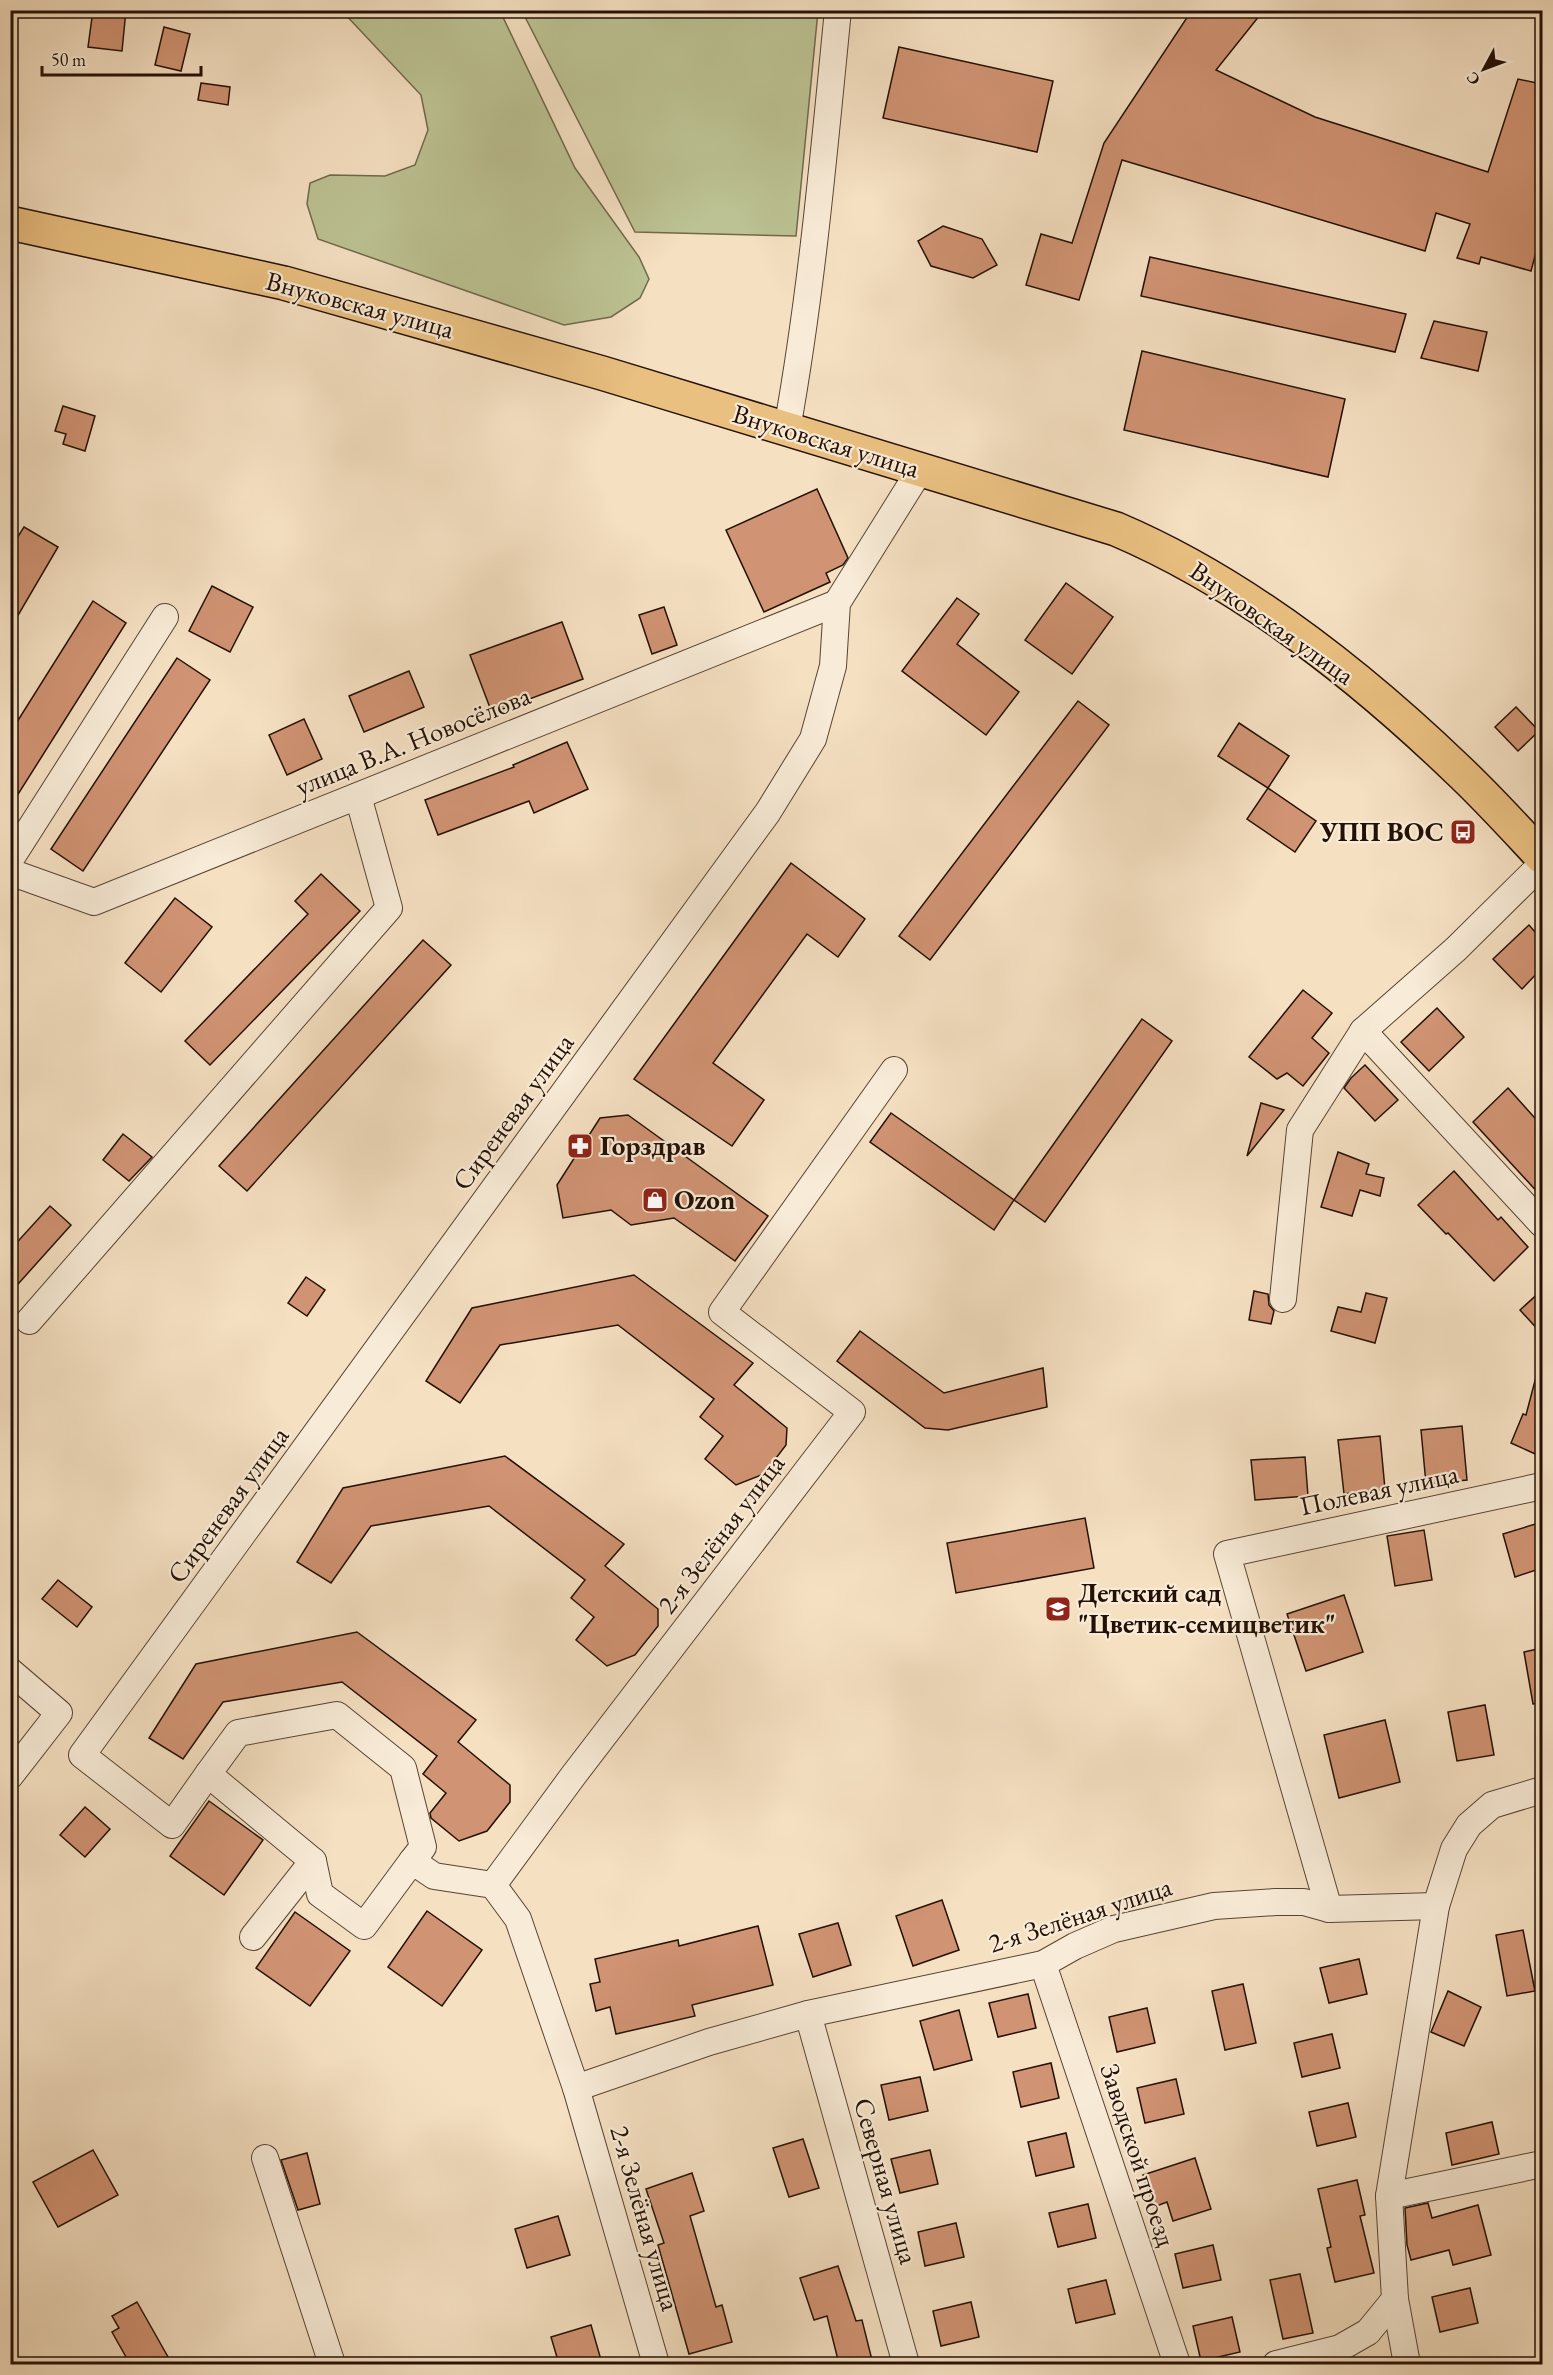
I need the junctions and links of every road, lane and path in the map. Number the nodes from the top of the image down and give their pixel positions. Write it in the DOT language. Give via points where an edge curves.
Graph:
graph roads {
  1 [pos="838,10"];
  2 [pos="10,223"];
  3 [pos="787,429"];
  4 [pos="920,470"];
  5 [pos="837,603"];
  6 [pos="165,617"];
  7 [pos="358,796"];
  8 [pos="1542,857"];
  9 [pos="10,860"];
  10 [pos="1542,864"];
  11 [pos="10,872"];
  12 [pos="1363,1031"];
  13 [pos="894,1070"];
  14 [pos="1542,1224"];
  15 [pos="1283,1299"];
  16 [pos="29,1321"];
  17 [pos="1542,1486"];
  18 [pos="10,1671"];
  19 [pos="208,1774"];
  20 [pos="10,1776"];
  21 [pos="1542,1790"];
  22 [pos="313,1861"];
  23 [pos="412,1861"];
  24 [pos="493,1885"];
  25 [pos="1436,1906"];
  26 [pos="1329,1909"];
  27 [pos="253,1937"];
  28 [pos="1043,1964"];
  29 [pos="808,2014"];
  30 [pos="576,2088"];
  31 [pos="265,2158"];
  32 [pos="1542,2164"];
  33 [pos="1389,2196"];
  34 [pos="1395,2299"];
  35 [pos="332,2364"];
  36 [pos="656,2364"];
  37 [pos="906,2364"];
  38 [pos="1177,2364"];
  39 [pos="1276,2364"];
  40 [pos="1407,2364"];
  1 -- 3 [label="street" via="814,251"];
  2 -- 3 [label="main road, Внуковская улица" via="284,283"];
  3 -- 4 [label="main road, Внуковская улица"];
  4 -- 5 [label="street, Сиреневая улица"];
  4 -- 8 [label="main road, Внуковская улица" via="1116,529 1216,579 1291,630 1381,701 1458,769"];
  5 -- 7 [label="street, улица В.А. Новосёлова"];
  5 -- 19 [label="street, Сиреневая улица" via="833,666 813,739 768,812 82,1755 172,1825"];
  6 -- 9 [label="street"];
  7 -- 11 [label="street, улица В.А. Новосёлова" via="94,902"];
  7 -- 16 [label="street" via="390,908"];
  10 -- 12 [label="street" via="1456,949"];
  12 -- 14 [label="street"];
  12 -- 15 [label="street" via="1300,1130"];
  13 -- 24 [label="street, 2-я Зелёная улица" via="722,1312 852,1412"];
  17 -- 26 [label="street, Полевая улица" via="1227,1554"];
  18 -- 20 [label="street" via="59,1713"];
  19 -- 22 [label="street"];
  19 -- 23 [label="street" via="238,1733 337,1715 403,1768 423,1847"];
  21 -- 25 [label="street" via="1492,1804 1470,1825 1454,1849"];
  22 -- 23 [label="street" via="320,1894 364,1926"];
  22 -- 27 [label="street"];
  23 -- 24 [label="street" via="434,1876"];
  24 -- 30 [label="street, 2-я Зелёная улица" via="518,1919"];
  25 -- 26 [label="street, 2-я Зелёная улица"];
  25 -- 33 [label="street"];
  26 -- 28 [label="street, 2-я Зелёная улица" via="1304,1902 1214,1906 1114,1929"];
  28 -- 29 [label="street, 2-я Зелёная улица"];
  28 -- 38 [label="street, Заводской проезд"];
  29 -- 30 [label="street, 2-я Зелёная улица" via="709,2042"];
  29 -- 37 [label="street, Северная улица"];
  30 -- 36 [label="street, 2-я Зелёная улица"];
  31 -- 35 [label="street"];
  32 -- 33 [label="street"];
  33 -- 34 [label="street"];
  34 -- 39 [label="street" via="1368,2332 1340,2348"];
  34 -- 40 [label="street"];
}
